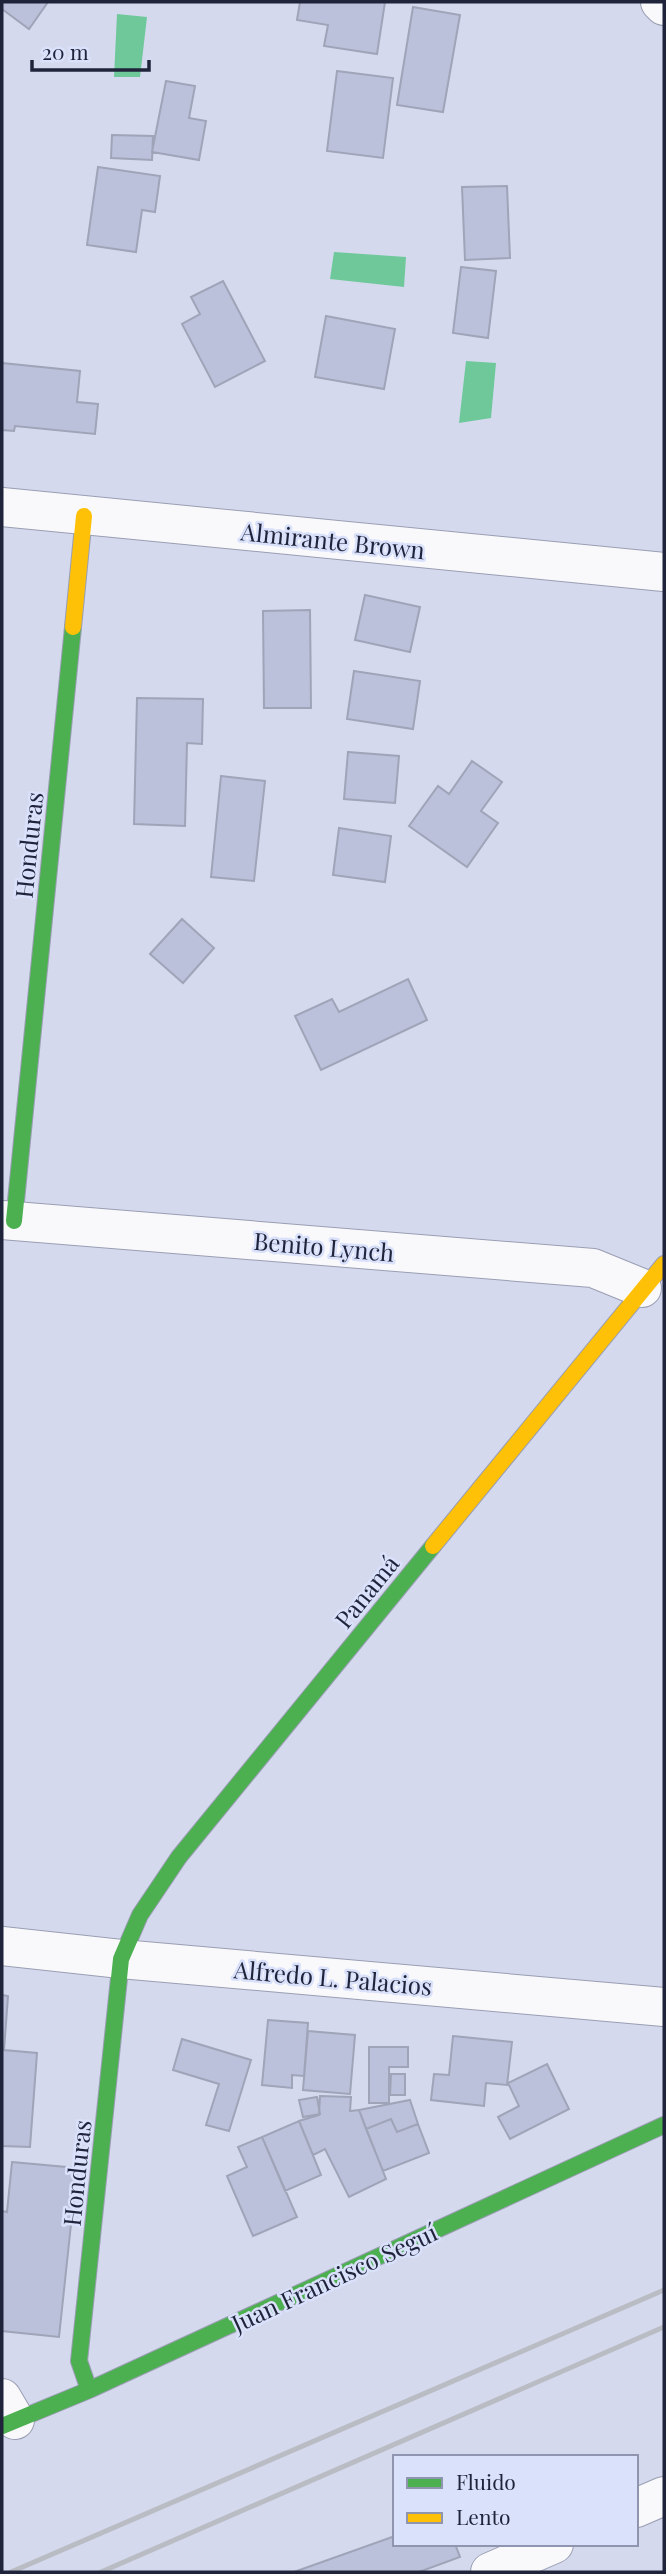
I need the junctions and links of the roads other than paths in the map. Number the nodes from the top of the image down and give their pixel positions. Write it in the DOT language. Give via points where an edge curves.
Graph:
graph roads {
  1 [pos="660,2"];
  2 [pos="664,6"];
  3 [pos="2,507"];
  4 [pos="84,516"];
  5 [pos="664,572"];
  6 [pos="8,1221"];
  7 [pos="653,1276"];
  8 [pos="2,1946"];
  9 [pos="121,1959"];
  10 [pos="664,2007"];
  11 [pos="664,2125"];
  12 [pos="89,2390"];
  13 [pos="6,2415"];
  14 [pos="664,2496"];
  15 [pos="638,2507"];
  16 [pos="549,2546"];
  17 [pos="490,2572"];
  1 -- 2 [label="street"];
  3 -- 4 [label="street, Almirante Brown"];
  4 -- 5 [label="street, Almirante Brown"];
  4 -- 6 [label="street, Honduras"];
  6 -- 7 [label="street, Benito Lynch"];
  7 -- 9 [label="street, Panamá" via="179,1857 139,1915"];
  8 -- 9 [label="street, Alfredo L. Palacios"];
  9 -- 10 [label="street, Alfredo L. Palacios"];
  9 -- 12 [label="street, Honduras" via="79,2361"];
  11 -- 12 [label="street, Juan Francisco Seguí"];
  12 -- 13 [label="street, Juan Francisco Seguí"];
  14 -- 15 [label="street"];
  16 -- 17 [label="street"];
}
